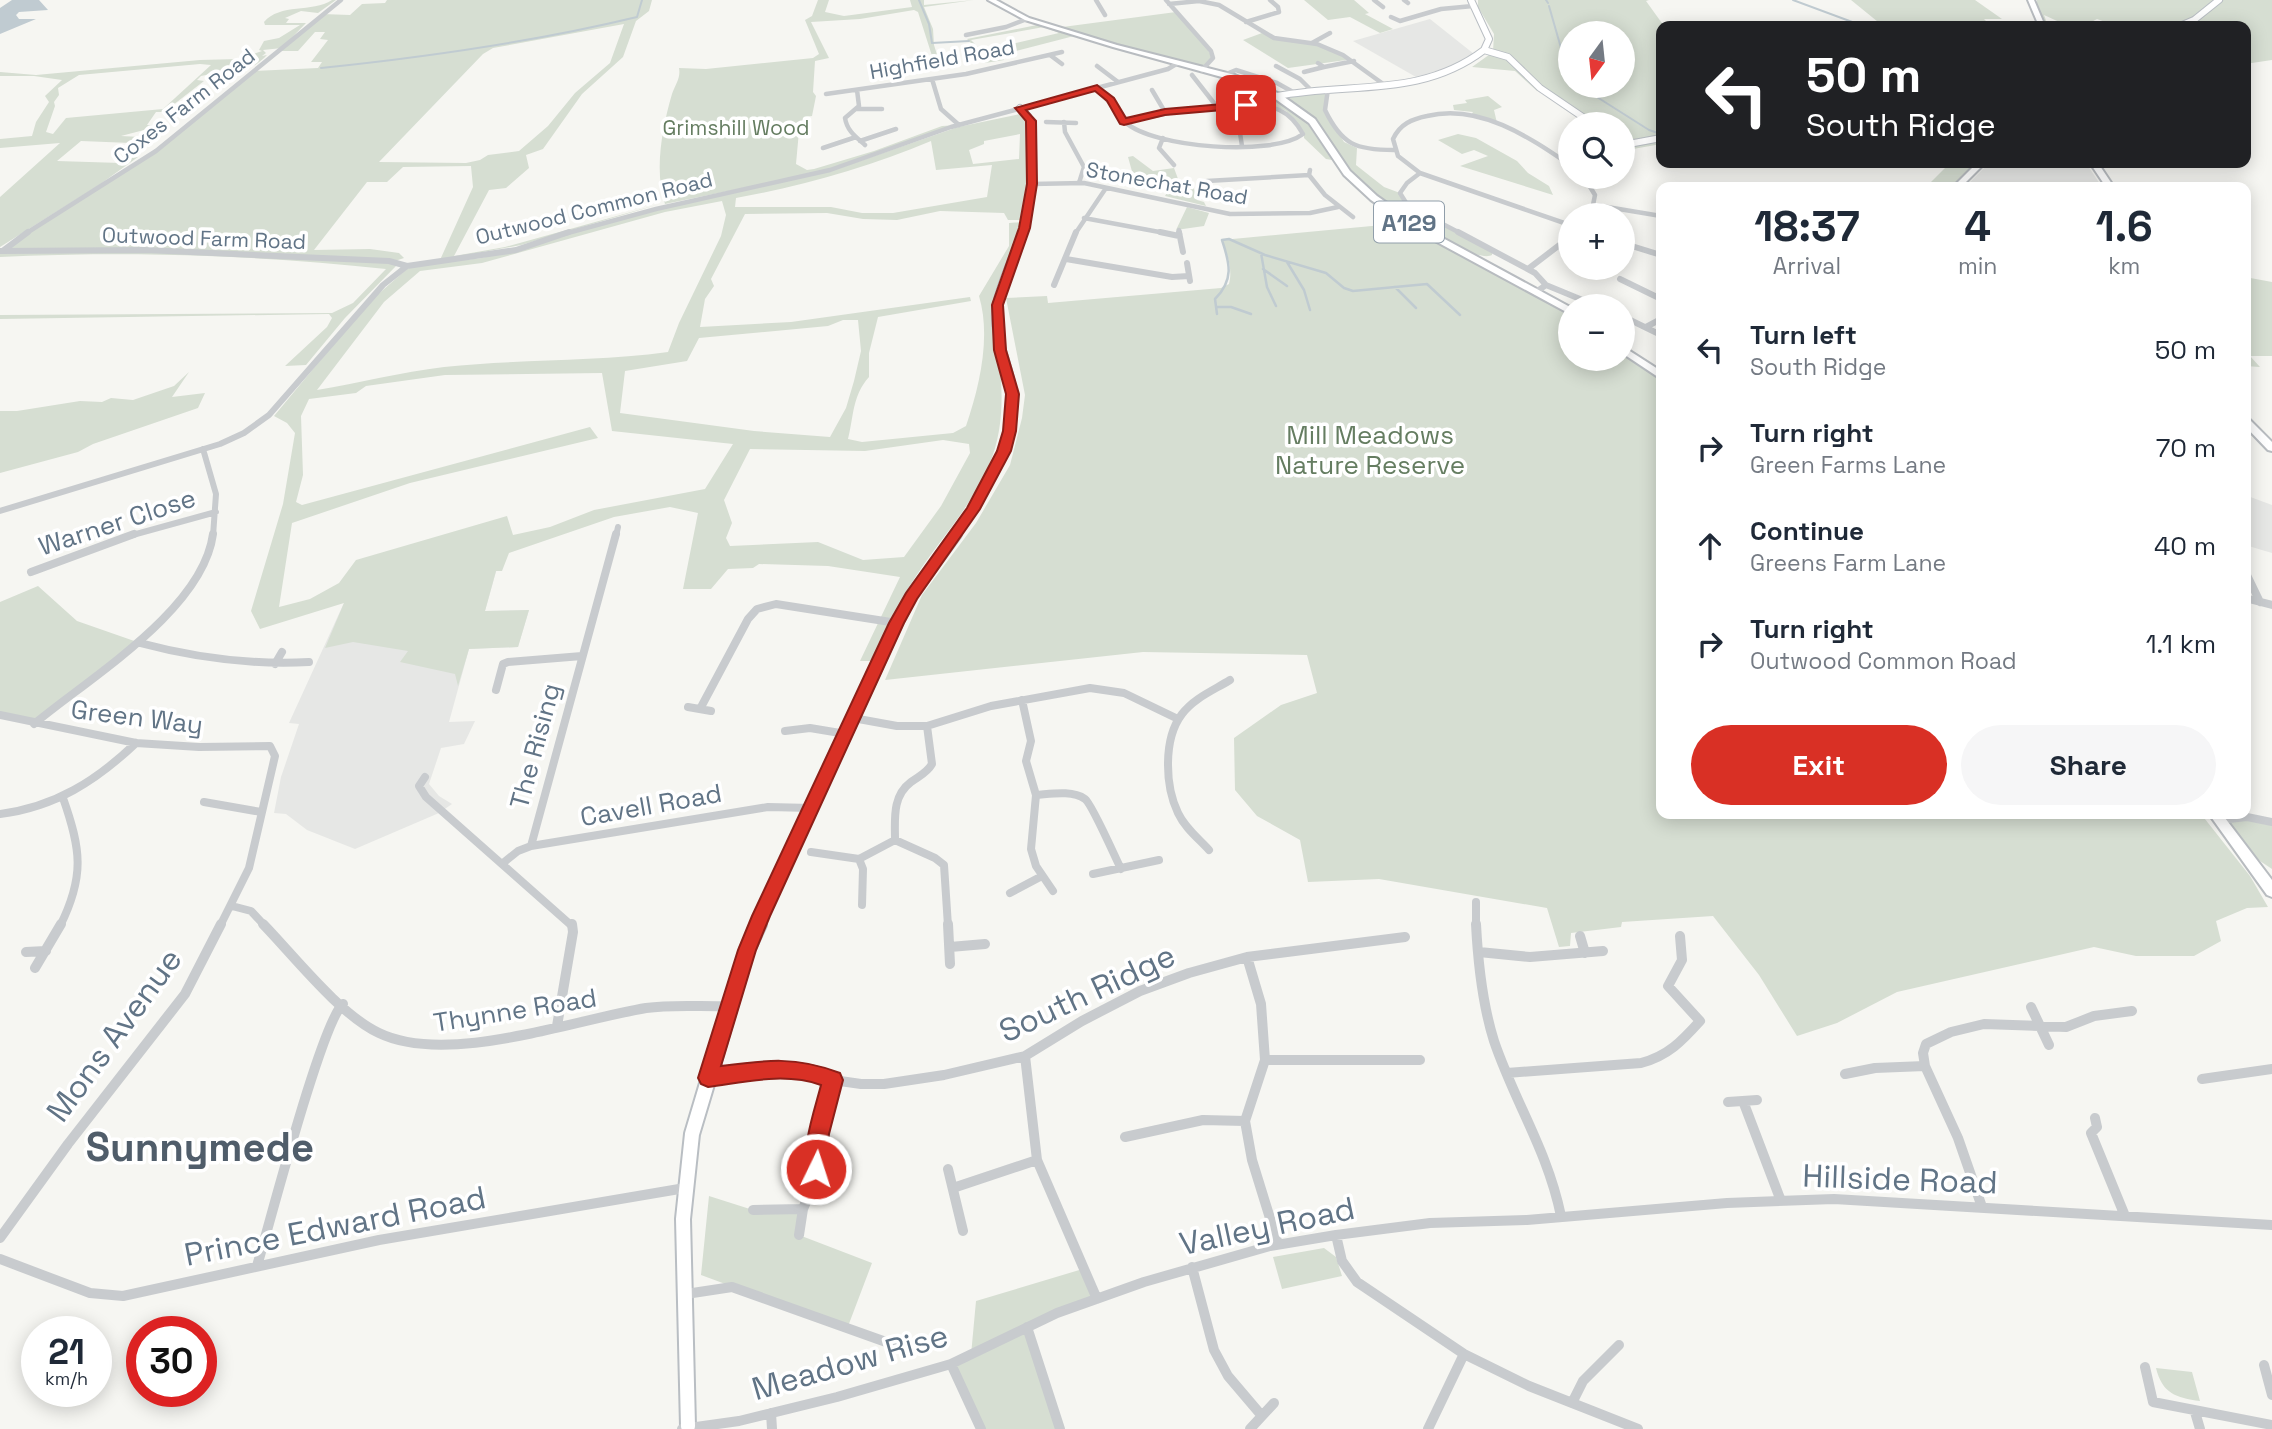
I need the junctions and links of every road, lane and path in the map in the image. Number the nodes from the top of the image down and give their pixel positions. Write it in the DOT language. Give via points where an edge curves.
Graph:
graph roads {
  1 [pos="341,0"];
  2 [pos="991,0"];
  3 [pos="1096,0"];
  4 [pos="1270,0"];
  5 [pos="1374,0"];
  6 [pos="2031,0"];
  7 [pos="2219,0"];
  8 [pos="1168,2"];
  9 [pos="1472,3"];
  10 [pos="1383,7"];
  11 [pos="1091,11"];
  12 [pos="1391,17"];
  13 [pos="1027,19"];
  14 [pos="2040,21"];
  15 [pos="2192,21"];
  16 [pos="1246,22"];
  17 [pos="1329,33"];
  18 [pos="966,35"];
  19 [pos="1312,43"];
  20 [pos="1484,50"];
  21 [pos="1062,52"];
  22 [pos="1050,55"];
  23 [pos="1354,61"];
  24 [pos="1318,63"];
  25 [pos="1062,64"];
  26 [pos="1178,64"];
  27 [pos="1097,66"];
  28 [pos="1276,66"];
  29 [pos="1324,67"];
  30 [pos="1202,70"];
  31 [pos="1304,72"];
  32 [pos="1224,75"];
  33 [pos="1207,78"];
  34 [pos="932,79"];
  35 [pos="1118,82"];
  36 [pos="1386,86"];
  37 [pos="1097,88"];
  38 [pos="1328,89"];
  39 [pos="857,90"];
  40 [pos="1152,90"];
  41 [pos="1311,90"];
  42 [pos="1293,92"];
  43 [pos="826,94"];
  44 [pos="1278,96"];
  45 [pos="1217,107"];
  46 [pos="882,108"];
  47 [pos="1020,108"];
  48 [pos="857,109"];
  49 [pos="1165,112"];
  50 [pos="1575,112"];
  51 [pos="1046,122"];
  52 [pos="1064,122"];
  53 [pos="1124,122"];
  54 [pos="1076,123"];
  55 [pos="1229,124"];
  56 [pos="959,125"];
  57 [pos="896,129"];
  58 [pos="1163,138"];
  59 [pos="1656,139"];
  60 [pos="861,141"];
  61 [pos="1635,143"];
  62 [pos="1242,146"];
  63 [pos="823,148"];
  64 [pos="1394,150"];
  65 [pos="1558,156"];
  66 [pos="1174,165"];
  67 [pos="1975,168"];
  68 [pos="1420,173"];
  69 [pos="1207,181"];
  70 [pos="1961,182"];
  71 [pos="1079,183"];
  72 [pos="1032,184"];
  73 [pos="1106,188"];
  74 [pos="1338,207"];
  75 [pos="1635,212"];
  76 [pos="1656,215"];
  77 [pos="1084,218"];
  78 [pos="1353,218"];
  79 [pos="1558,221"];
  80 [pos="1558,246"];
  81 [pos="1635,247"];
  82 [pos="2,251"];
  83 [pos="1182,252"];
  84 [pos="1656,254"];
  85 [pos="1499,256"];
  86 [pos="1066,259"];
  87 [pos="1187,263"];
  88 [pos="1482,264"];
  89 [pos="407,266"];
  90 [pos="1528,269"];
  91 [pos="1638,278"];
  92 [pos="1622,280"];
  93 [pos="1631,284"];
  94 [pos="1054,285"];
  95 [pos="1542,288"];
  96 [pos="1560,294"];
  97 [pos="1656,296"];
  98 [pos="1558,301"];
  99 [pos="1635,322"];
  100 [pos="1656,322"];
  101 [pos="1646,327"];
  102 [pos="1656,332"];
  103 [pos="1635,358"];
  104 [pos="1656,373"];
  105 [pos="2251,426"];
  106 [pos="2272,448"];
  107 [pos="203,449"];
  108 [pos="0,511"];
  109 [pos="216,512"];
  110 [pos="618,527"];
  111 [pos="31,572"];
  112 [pos="2251,583"];
  113 [pos="2251,600"];
  114 [pos="2260,602"];
  115 [pos="2272,605"];
  116 [pos="897,623"];
  117 [pos="140,643"];
  118 [pos="282,652"];
  119 [pos="582,656"];
  120 [pos="309,662"];
  121 [pos="275,664"];
  122 [pos="1230,680"];
  123 [pos="496,690"];
  124 [pos="1022,701"];
  125 [pos="688,707"];
  126 [pos="700,709"];
  127 [pos="711,711"];
  128 [pos="0,715"];
  129 [pos="853,718"];
  130 [pos="1178,719"];
  131 [pos="34,724"];
  132 [pos="927,726"];
  133 [pos="785,732"];
  134 [pos="846,734"];
  135 [pos="136,743"];
  136 [pos="270,746"];
  137 [pos="425,777"];
  138 [pos="1036,795"];
  139 [pos="63,798"];
  140 [pos="204,802"];
  141 [pos="812,808"];
  142 [pos="261,813"];
  143 [pos="0,814"];
  144 [pos="2251,818"];
  145 [pos="2220,819"];
  146 [pos="2272,822"];
  147 [pos="895,840"];
  148 [pos="531,846"];
  149 [pos="1209,850"];
  150 [pos="2245,851"];
  151 [pos="811,852"];
  152 [pos="859,859"];
  153 [pos="1160,860"];
  154 [pos="503,863"];
  155 [pos="1121,869"];
  156 [pos="1093,874"];
  157 [pos="1042,876"];
  158 [pos="2272,876"];
  159 [pos="1053,891"];
  160 [pos="2272,891"];
  161 [pos="1010,893"];
  162 [pos="1476,902"];
  163 [pos="862,905"];
  164 [pos="232,906"];
  165 [pos="1580,936"];
  166 [pos="1680,936"];
  167 [pos="1405,937"];
  168 [pos="985,943"];
  169 [pos="950,947"];
  170 [pos="46,951"];
  171 [pos="1603,951"];
  172 [pos="26,952"];
  173 [pos="1479,952"];
  174 [pos="1585,953"];
  175 [pos="1247,957"];
  176 [pos="950,964"];
  177 [pos="35,968"];
  178 [pos="343,1004"];
  179 [pos="731,1006"];
  180 [pos="2031,1007"];
  181 [pos="2132,1011"];
  182 [pos="557,1026"];
  183 [pos="2039,1026"];
  184 [pos="2049,1045"];
  185 [pos="1025,1056"];
  186 [pos="1265,1060"];
  187 [pos="1420,1060"];
  188 [pos="1925,1066"];
  189 [pos="2272,1069"];
  190 [pos="1507,1073"];
  191 [pos="1845,1074"];
  192 [pos="708,1078"];
  193 [pos="2202,1079"];
  194 [pos="833,1080"];
  195 [pos="1757,1100"];
  196 [pos="1743,1101"];
  197 [pos="1728,1102"];
  198 [pos="2095,1118"];
  199 [pos="1245,1121"];
  200 [pos="1125,1137"];
  201 [pos="1037,1160"];
  202 [pos="948,1169"];
  203 [pos="685,1188"];
  204 [pos="953,1188"];
  205 [pos="1782,1201"];
  206 [pos="1982,1207"];
  207 [pos="803,1209"];
  208 [pos="753,1210"];
  209 [pos="1561,1216"];
  210 [pos="2125,1216"];
  211 [pos="1527,1220"];
  212 [pos="2272,1225"];
  213 [pos="963,1231"];
  214 [pos="799,1235"];
  215 [pos="1336,1235"];
  216 [pos="0,1238"];
  217 [pos="1278,1244"];
  218 [pos="0,1259"];
  219 [pos="257,1266"];
  220 [pos="1192,1267"];
  221 [pos="686,1294"];
  222 [pos="1097,1298"];
  223 [pos="1027,1327"];
  224 [pos="1619,1345"];
  225 [pos="900,1347"];
  226 [pos="1464,1354"];
  227 [pos="951,1364"];
  228 [pos="2264,1365"];
  229 [pos="2145,1367"];
  230 [pos="2272,1395"];
  231 [pos="1274,1403"];
  232 [pos="1572,1404"];
  233 [pos="2195,1412"];
  234 [pos="771,1413"];
  235 [pos="1262,1416"];
  236 [pos="2272,1425"];
  237 [pos="685,1428"];
  238 [pos="772,1429"];
  239 [pos="981,1429"];
  240 [pos="1060,1429"];
  241 [pos="1250,1429"];
  242 [pos="1429,1429"];
  243 [pos="1638,1429"];
  244 [pos="2200,1429"];
  1 -- 82 [label="street, Coxes Farm Road" via="156,151"];
  2 -- 13 [label="main road, A129"];
  3 -- 11 [label="street" via="1102,12"];
  4 -- 16 [label="street" via="1279,12"];
  5 -- 10 [label="street"];
  6 -- 14 [label="main road"];
  7 -- 15 [label="street"];
  8 -- 16 [label="street" via="1212,3"];
  8 -- 30 [label="street" via="1213,54"];
  9 -- 12 [label="street" via="1400,21"];
  9 -- 20 [label="street" via="1489,39"];
  13 -- 18 [label="street"];
  13 -- 26 [label="main road, A129"];
  16 -- 19 [label="street" via="1275,38"];
  17 -- 19 [label="street"];
  19 -- 23 [label="street"];
  20 -- 36 [label="street" via="1449,72"];
  20 -- 50 [label="street" via="1508,57 1540,88"];
  21 -- 22 [label="street, Highfield Road"];
  22 -- 25 [label="street"];
  22 -- 34 [label="street, Highfield Road"];
  23 -- 29 [label="street"];
  23 -- 36 [label="street"];
  24 -- 29 [label="street"];
  26 -- 30 [label="main road, A129"];
  26 -- 35 [label="street, Outwood Common Road"];
  27 -- 35 [label="street"];
  28 -- 41 [label="street"];
  29 -- 31 [label="street"];
  30 -- 32 [label="main road, A129"];
  32 -- 42 [label="street" via="1236,70"];
  32 -- 44 [label="main road, A129"];
  33 -- 45 [label="street" via="1194,77"];
  34 -- 39 [label="street, Highfield Road"];
  34 -- 56 [label="street" via="941,109"];
  35 -- 37 [label="street, Outwood Common Road"];
  36 -- 38 [label="street"];
  37 -- 47 [label="street, Outwood Common Road"];
  37 -- 53 [label="street" via="1111,100"];
  38 -- 41 [label="street"];
  38 -- 64 [label="street" via="1325,110 1345,142 1361,149"];
  39 -- 43 [label="street, Highfield Road"];
  39 -- 48 [label="street"];
  40 -- 49 [label="street"];
  41 -- 42 [label="street"];
  42 -- 44 [label="street"];
  44 -- 88 [label="main road, A129" via="1312,121 1347,173 1374,198 1413,226"];
  45 -- 49 [label="street"];
  45 -- 62 [label="street" via="1276,107 1302,131 1302,137 1291,144"];
  46 -- 48 [label="street"];
  47 -- 56 [label="street, Outwood Common Road"];
  47 -- 72 [label="street" via="1031,121"];
  48 -- 60 [label="street" via="845,123"];
  49 -- 53 [label="street"];
  51 -- 52 [label="street"];
  52 -- 54 [label="street"];
  52 -- 71 [label="street" via="1084,167"];
  53 -- 58 [label="street"];
  55 -- 62 [label="street" via="1240,133"];
  56 -- 89 [label="street, Outwood Common Road" via="830,170 631,215 516,250"];
  57 -- 60 [label="street"];
  58 -- 62 [label="street"];
  58 -- 66 [label="street" via="1159,148"];
  59 -- 61 [label="street"];
  60 -- 63 [label="street"];
  64 -- 65 [label="street" via="1393,135 1408,122 1430,114 1453,113 1510,128"];
  64 -- 68 [label="street"];
  67 -- 70 [label="main road"];
  68 -- 79 [label="street"];
  68 -- 85 [label="street" via="1400,193 1408,206"];
  69 -- 74 [label="street" via="1310,172"];
  71 -- 72 [label="street, Stonechat Road"];
  71 -- 73 [label="street, Stonechat Road"];
  72 -- 116 [label="street" via="1025,228 997,305 1000,350 1013,394 1004,451 973,509"];
  73 -- 74 [label="street, Stonechat Road" via="1230,214 1310,213"];
  73 -- 77 [label="street"];
  74 -- 78 [label="street"];
  75 -- 76 [label="street"];
  77 -- 83 [label="street" via="1179,233"];
  77 -- 86 [label="street"];
  80 -- 90 [label="street"];
  81 -- 84 [label="street"];
  82 -- 89 [label="street, Outwood Farm Road" via="240,253 389,261"];
  85 -- 88 [label="street"];
  85 -- 90 [label="street"];
  86 -- 87 [label="street" via="1189,279"];
  86 -- 94 [label="street"];
  88 -- 95 [label="main road, A129"];
  89 -- 107 [label="street" via="383,285 269,415 244,433"];
  90 -- 95 [label="street"];
  91 -- 93 [label="street"];
  92 -- 93 [label="street"];
  93 -- 97 [label="street"];
  95 -- 96 [label="street"];
  95 -- 98 [label="main road, A129"];
  99 -- 101 [label="street"];
  100 -- 101 [label="street"];
  101 -- 102 [label="street"];
  103 -- 104 [label="main road"];
  105 -- 106 [label="main road"];
  107 -- 108 [label="street"];
  107 -- 109 [label="street" via="214,484"];
  109 -- 111 [label="street, Warner Close" via="127,536"];
  109 -- 117 [label="street" via="210,546 191,585"];
  110 -- 119 [label="street, The Rising"];
  112 -- 114 [label="street"];
  113 -- 114 [label="street"];
  114 -- 115 [label="street"];
  116 -- 126 [label="street" via="775,604 757,609 744,624"];
  116 -- 129 [label="street"];
  117 -- 121 [label="street" via="205,660"];
  117 -- 131 [label="street"];
  118 -- 121 [label="street"];
  119 -- 123 [label="street, The Rising" via="508,662 503,664"];
  119 -- 148 [label="street, The Rising"];
  120 -- 121 [label="street"];
  122 -- 130 [label="street"];
  124 -- 130 [label="street" via="1108,689"];
  124 -- 132 [label="street"];
  124 -- 138 [label="street" via="1031,730 1026,761"];
  125 -- 126 [label="street"];
  126 -- 127 [label="street"];
  128 -- 131 [label="street, Green Way"];
  129 -- 132 [label="street"];
  129 -- 134 [label="street"];
  130 -- 149 [label="street" via="1169,761 1173,794 1181,820"];
  131 -- 135 [label="street, Green Way"];
  132 -- 147 [label="street" via="932,764 901,789 895,800"];
  133 -- 134 [label="street" via="810,728"];
  134 -- 141 [label="street"];
  135 -- 136 [label="street, Green Way"];
  135 -- 139 [label="street" via="96,779"];
  136 -- 142 [label="street, Mons Avenue" via="275,756"];
  137 -- 154 [label="street" via="419,791"];
  138 -- 155 [label="street" via="1066,793 1085,799"];
  138 -- 157 [label="street" via="1031,849"];
  139 -- 143 [label="street"];
  139 -- 170 [label="street" via="79,851 79,868 62,923"];
  140 -- 142 [label="street"];
  141 -- 148 [label="street, Cavell Road" via="768,807"];
  141 -- 179 [label="street" via="747,950"];
  142 -- 164 [label="street, Mons Avenue" via="253,856"];
  144 -- 146 [label="street"];
  145 -- 150 [label="main road"];
  147 -- 152 [label="street"];
  147 -- 169 [label="street" via="937,857 944,865"];
  148 -- 154 [label="street, Cavell Road"];
  150 -- 158 [label="main road"];
  150 -- 160 [label="main road"];
  151 -- 152 [label="street"];
  152 -- 163 [label="street"];
  153 -- 155 [label="street"];
  154 -- 182 [label="street" via="572,924"];
  155 -- 156 [label="street"];
  157 -- 159 [label="street"];
  157 -- 161 [label="street"];
  162 -- 173 [label="street"];
  164 -- 178 [label="street, Thynne Road" via="251,911"];
  164 -- 216 [label="street, Mons Avenue" via="185,994"];
  165 -- 174 [label="street"];
  166 -- 190 [label="street" via="1682,960 1668,986 1700,1021 1674,1050 1641,1063"];
  167 -- 175 [label="street, South Ridge"];
  168 -- 169 [label="street"];
  169 -- 176 [label="street"];
  170 -- 172 [label="street"];
  170 -- 177 [label="street"];
  171 -- 174 [label="street"];
  173 -- 174 [label="street" via="1530,957"];
  173 -- 190 [label="street" via="1494,1037"];
  175 -- 185 [label="street, South Ridge" via="1140,991"];
  175 -- 186 [label="street" via="1261,1004"];
  178 -- 182 [label="street, Thynne Road" via="379,1034 422,1045"];
  178 -- 219 [label="street" via="323,1045"];
  179 -- 182 [label="street, Thynne Road" via="648,1008"];
  179 -- 192 [label="street"];
  180 -- 183 [label="street"];
  181 -- 183 [label="street" via="2094,1016 2066,1027"];
  183 -- 184 [label="street"];
  183 -- 188 [label="street" via="1984,1024 1939,1037 1926,1044"];
  185 -- 194 [label="street, South Ridge" via="884,1084"];
  185 -- 201 [label="street"];
  186 -- 187 [label="street"];
  186 -- 199 [label="street"];
  188 -- 191 [label="street"];
  188 -- 206 [label="street" via="1958,1138"];
  189 -- 193 [label="street"];
  190 -- 209 [label="street" via="1547,1160"];
  192 -- 194 [label="street, South Ridge" via="774,1068 807,1071"];
  192 -- 203 [label="street" via="692,1134"];
  194 -- 207 [label="street" via="819,1134 814,1182"];
  195 -- 196 [label="street"];
  196 -- 197 [label="street"];
  196 -- 205 [label="street"];
  198 -- 210 [label="street" via="2097,1127 2091,1133"];
  199 -- 200 [label="street" via="1203,1120"];
  199 -- 217 [label="street"];
  201 -- 204 [label="street"];
  201 -- 222 [label="street"];
  202 -- 204 [label="street"];
  203 -- 219 [label="street, Prince Edward Road" via="431,1230"];
  203 -- 221 [label="street"];
  204 -- 213 [label="street"];
  205 -- 206 [label="street, Hillside Road" via="1847,1199"];
  205 -- 209 [label="street, Hillside Road"];
  206 -- 210 [label="street, Hillside Road"];
  207 -- 208 [label="street"];
  207 -- 214 [label="street"];
  209 -- 211 [label="street, Hillside Road"];
  210 -- 212 [label="street, Hillside Road"];
  211 -- 215 [label="street, Valley Road" via="1430,1223"];
  215 -- 217 [label="street, Valley Road"];
  215 -- 226 [label="street" via="1342,1261 1357,1282"];
  217 -- 220 [label="street, Valley Road"];
  218 -- 219 [label="street, Prince Edward Road" via="109,1296"];
  220 -- 222 [label="street, Valley Road"];
  220 -- 235 [label="street" via="1214,1350 1228,1376"];
  221 -- 225 [label="street" via="732,1287"];
  221 -- 237 [label="street"];
  222 -- 223 [label="street, Valley Road"];
  223 -- 227 [label="street, Meadow Rise"];
  223 -- 240 [label="street"];
  224 -- 232 [label="street" via="1583,1381"];
  226 -- 232 [label="street"];
  226 -- 242 [label="street"];
  227 -- 234 [label="street, Meadow Rise"];
  227 -- 239 [label="street"];
  228 -- 230 [label="street"];
  229 -- 233 [label="street" via="2153,1402"];
  231 -- 235 [label="street"];
  232 -- 243 [label="street"];
  233 -- 236 [label="street"];
  233 -- 244 [label="street"];
  234 -- 237 [label="street, Meadow Rise" via="712,1427"];
  234 -- 238 [label="street"];
  235 -- 241 [label="street"];
}
